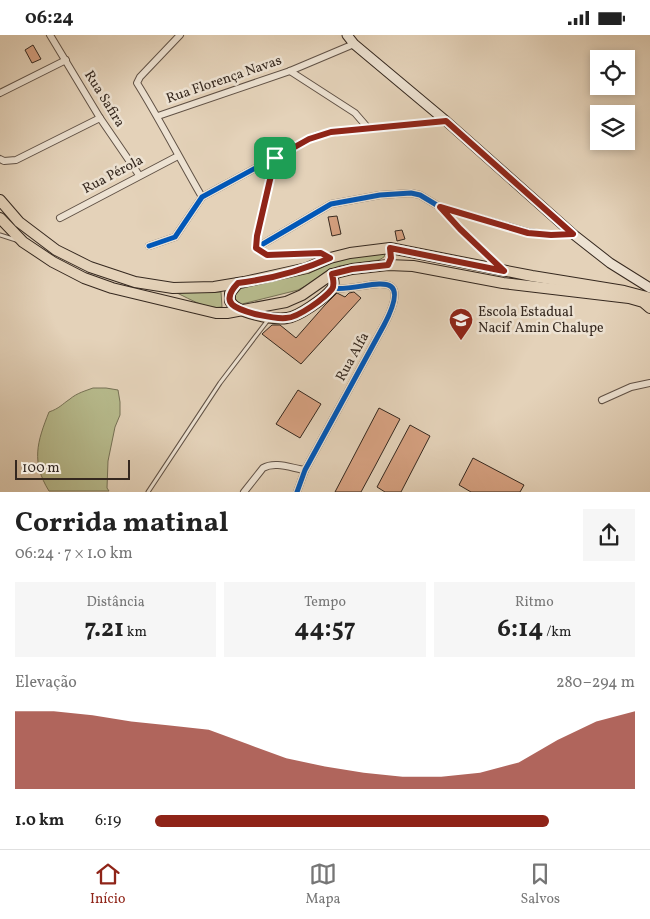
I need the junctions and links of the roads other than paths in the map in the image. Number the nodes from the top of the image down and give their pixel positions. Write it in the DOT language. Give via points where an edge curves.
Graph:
graph roads {
  1 [pos="50,35"];
  2 [pos="180,35"];
  3 [pos="347,35"];
  4 [pos="354,44"];
  5 [pos="66,60"];
  6 [pos="290,71"];
  7 [pos="0,93"];
  8 [pos="158,116"];
  9 [pos="100,117"];
  10 [pos="446,121"];
  11 [pos="368,128"];
  12 [pos="178,156"];
  13 [pos="275,158"];
  14 [pos="0,159"];
  15 [pos="139,175"];
  16 [pos="202,197"];
  17 [pos="0,200"];
  18 [pos="440,207"];
  19 [pos="0,218"];
  20 [pos="60,218"];
  21 [pos="573,234"];
  22 [pos="0,235"];
  23 [pos="23,242"];
  24 [pos="149,246"];
  25 [pos="256,248"];
  26 [pos="390,248"];
  27 [pos="330,258"];
  28 [pos="388,265"];
  29 [pos="504,271"];
  30 [pos="627,273"];
  31 [pos="332,274"];
  32 [pos="238,283"];
  33 [pos="315,286"];
  34 [pos="332,288"];
  35 [pos="650,288"];
  36 [pos="624,291"];
  37 [pos="650,298"];
  38 [pos="650,308"];
  39 [pos="240,310"];
  40 [pos="304,310"];
  41 [pos="270,318"];
  42 [pos="650,383"];
  43 [pos="602,400"];
  44 [pos="305,470"];
  45 [pos="148,491"];
  46 [pos="244,491"];
  47 [pos="297,491"];
  1 -- 5 [label="street, Rua Safira"];
  2 -- 8 [label="street" via="137,83"];
  3 -- 4 [label="main road"];
  4 -- 6 [label="street, Rua Florença Navas"];
  4 -- 10 [label="main road"];
  5 -- 7 [label="street"];
  5 -- 9 [label="street, Rua Safira"];
  6 -- 8 [label="street, Rua Florença Navas"];
  6 -- 11 [label="street" via="355,113"];
  8 -- 12 [label="street"];
  9 -- 14 [label="street" via="16,160"];
  9 -- 15 [label="street, Rua Safira"];
  10 -- 11 [label="street"];
  10 -- 21 [label="main road"];
  11 -- 13 [label="street" via="318,135"];
  12 -- 15 [label="street, Rua Pérola"];
  12 -- 16 [label="street"];
  13 -- 16 [label="street"];
  13 -- 25 [label="street"];
  15 -- 20 [label="street, Rua Pérola"];
  16 -- 24 [label="street" via="175,237"];
  17 -- 32 [label="main road" via="19,222 56,250 90,267 135,282 173,288"];
  18 -- 21 [label="street" via="528,233"];
  18 -- 25 [label="street" via="411,193 338,202 322,208"];
  18 -- 29 [label="street"];
  19 -- 23 [label="main road"];
  21 -- 30 [label="main road"];
  22 -- 23 [label="lane"];
  23 -- 39 [label="main road" via="53,262 112,288 207,312"];
  25 -- 27 [label="street" via="267,255 321,253"];
  26 -- 27 [label="main road"];
  26 -- 28 [label="main road"];
  26 -- 29 [label="main road"];
  27 -- 32 [label="main road" via="291,273"];
  28 -- 31 [label="main road"];
  28 -- 38 [label="main road" via="629,298"];
  29 -- 36 [label="main road"];
  30 -- 35 [label="main road"];
  30 -- 36 [label="main road"];
  31 -- 33 [label="main road"];
  31 -- 34 [label="main road"];
  32 -- 39 [label="main road" via="230,293 230,301"];
  33 -- 39 [label="main road" via="286,302"];
  33 -- 40 [label="main road"];
  34 -- 40 [label="main road"];
  34 -- 44 [label="street, Rua Alfa" via="387,284 394,291 394,302"];
  36 -- 37 [label="main road"];
  39 -- 41 [label="main road"];
  40 -- 41 [label="main road" via="286,319"];
  41 -- 45 [label="lane" via="220,383"];
  42 -- 43 [label="street" via="631,387"];
  44 -- 46 [label="street" via="267,465"];
  44 -- 47 [label="street, Rua Alfa"];
}
